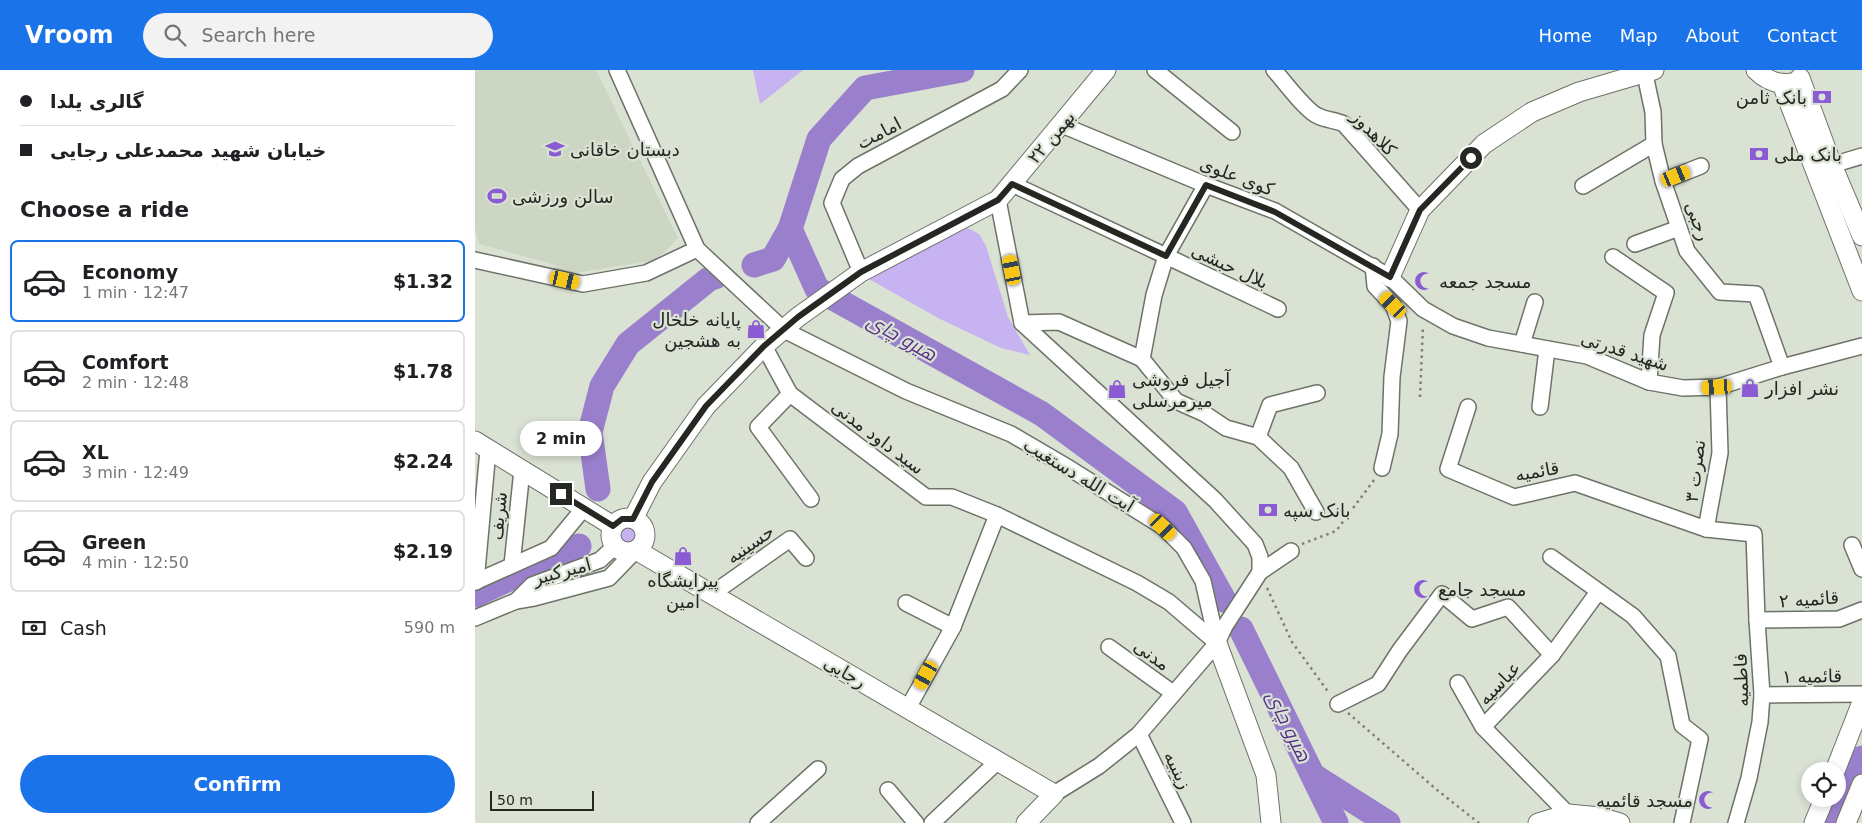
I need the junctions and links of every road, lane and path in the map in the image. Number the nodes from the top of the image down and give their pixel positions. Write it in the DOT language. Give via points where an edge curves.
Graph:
graph roads {
  1 [pos="617,70"];
  2 [pos="1021,70"];
  3 [pos="1106,70"];
  4 [pos="1155,70"];
  5 [pos="1274,70"];
  6 [pos="1756,70"];
  7 [pos="1647,71"];
  8 [pos="1796,78"];
  9 [pos="1063,125"];
  10 [pos="1231,132"];
  11 [pos="1654,144"];
  12 [pos="1862,156"];
  13 [pos="1832,165"];
  14 [pos="1701,166"];
  15 [pos="1663,181"];
  16 [pos="1012,184"];
  17 [pos="1206,185"];
  18 [pos="1583,186"];
  19 [pos="998,200"];
  20 [pos="1420,210"];
  21 [pos="1679,228"];
  22 [pos="1862,236"];
  23 [pos="1635,244"];
  24 [pos="697,249"];
  25 [pos="1166,256"];
  26 [pos="1613,257"];
  27 [pos="475,260"];
  28 [pos="1373,266"];
  29 [pos="861,272"];
  30 [pos="1390,277"];
  31 [pos="1862,291"];
  32 [pos="1535,302"];
  33 [pos="1278,309"];
  34 [pos="1423,309"];
  35 [pos="791,323"];
  36 [pos="1021,323"];
  37 [pos="1522,344"];
  38 [pos="764,346"];
  39 [pos="1862,346"];
  40 [pos="1547,348"];
  41 [pos="1142,360"];
  42 [pos="1782,367"];
  43 [pos="1649,382"];
  44 [pos="1717,387"];
  45 [pos="1317,393"];
  46 [pos="790,394"];
  47 [pos="1420,396"];
  48 [pos="1467,407"];
  49 [pos="1540,407"];
  50 [pos="1258,437"];
  51 [pos="482,446"];
  52 [pos="1382,468"];
  53 [pos="522,470"];
  54 [pos="811,499"];
  55 [pos="584,508"];
  56 [pos="1316,512"];
  57 [pos="997,516"];
  58 [pos="633,519"];
  59 [pos="613,526"];
  60 [pos="1706,529"];
  61 [pos="1754,534"];
  62 [pos="1852,545"];
  63 [pos="615,546"];
  64 [pos="636,550"];
  65 [pos="1291,551"];
  66 [pos="1551,557"];
  67 [pos="806,558"];
  68 [pos="512,566"];
  69 [pos="1862,569"];
  70 [pos="1260,572"];
  71 [pos="475,582"];
  72 [pos="1598,592"];
  73 [pos="712,594"];
  74 [pos="516,601"];
  75 [pos="906,603"];
  76 [pos="1862,610"];
  77 [pos="475,618"];
  78 [pos="1757,620"];
  79 [pos="953,627"];
  80 [pos="1221,635"];
  81 [pos="1109,647"];
  82 [pos="1552,655"];
  83 [pos="1457,683"];
  84 [pos="1173,693"];
  85 [pos="1862,694"];
  86 [pos="1762,695"];
  87 [pos="1862,702"];
  88 [pos="1338,704"];
  89 [pos="908,708"];
  90 [pos="1483,726"];
  91 [pos="1139,734"];
  92 [pos="998,761"];
  93 [pos="1839,762"];
  94 [pos="818,769"];
  95 [pos="1862,784"];
  96 [pos="888,790"];
  97 [pos="1054,794"];
  98 [pos="1821,807"];
  99 [pos="1568,814"];
  100 [pos="758,823"];
  101 [pos="916,823"];
  102 [pos="932,823"];
  103 [pos="1026,823"];
  104 [pos="1183,823"];
  105 [pos="1271,823"];
  106 [pos="1538,823"];
  107 [pos="1620,823"];
  108 [pos="1681,823"];
  109 [pos="1736,823"];
  110 [pos="1814,823"];
  111 [pos="1845,823"];
  1 -- 24 [label="street"];
  2 -- 29 [label="street, امامت" via="1002,89 858,166 842,179 832,203"];
  3 -- 9 [label="main road, ۲۲ بهمن"];
  4 -- 10 [label="street"];
  5 -- 20 [label="street, کلاهدوز" via="1311,112 1344,124"];
  6 -- 8 [label="main road" via="1770,80"];
  7 -- 11 [label="street, رجبی"];
  7 -- 20 [label="main road" via="1579,92 1532,112 1484,144"];
  8 -- 13 [label="main road"];
  8 -- 31 [label="main road"];
  9 -- 16 [label="main road, ۲۲ بهمن"];
  9 -- 17 [label="street, کوی علوی"];
  11 -- 15 [label="street, رجبی"];
  11 -- 18 [label="street"];
  12 -- 13 [label="street"];
  13 -- 22 [label="main road"];
  14 -- 15 [label="street"];
  15 -- 21 [label="street, رجبی"];
  16 -- 19 [label="main road, ۲۲ بهمن"];
  16 -- 25 [label="street, بلال حبشی"];
  17 -- 25 [label="street"];
  17 -- 28 [label="street, کوی علوی" via="1275,212"];
  19 -- 29 [label="main road, ۲۲ بهمن"];
  19 -- 36 [label="street"];
  20 -- 30 [label="main road"];
  21 -- 23 [label="street"];
  21 -- 42 [label="street, رجبی" via="1687,251 1720,292 1756,294"];
  24 -- 27 [label="street" via="646,273 583,284"];
  24 -- 35 [label="street, آیت الله دستغیب"];
  25 -- 33 [label="street, بلال حبشی"];
  25 -- 41 [label="street" via="1154,295"];
  26 -- 43 [label="street" via="1666,293 1652,335"];
  28 -- 30 [label="street, کوی علوی"];
  28 -- 52 [label="street" via="1375,286 1393,305 1399,321 1392,377 1390,434"];
  29 -- 35 [label="main road, ۲۲ بهمن"];
  30 -- 34 [label="street, شهید قدرتی"];
  32 -- 37 [label="street"];
  34 -- 37 [label="street, شهید قدرتی" via="1453,326 1489,338"];
  34 -- 47 [label="path"];
  35 -- 38 [label="main road"];
  35 -- 80 [label="street, آیت الله دستغیب" via="906,391 1011,434 1163,527 1184,548 1203,581"];
  36 -- 41 [label="street" via="1059,322"];
  36 -- 70 [label="street" via="1215,500 1255,544 1260,556"];
  37 -- 40 [label="street, شهید قدرتی"];
  38 -- 46 [label="street, سید داود مدنی"];
  38 -- 58 [label="main road" via="706,406 652,482"];
  39 -- 42 [label="street, شهید قدرتی"];
  40 -- 43 [label="street, شهید قدرتی" via="1587,356"];
  40 -- 49 [label="street"];
  41 -- 50 [label="street" via="1177,401 1226,428"];
  42 -- 44 [label="street, شهید قدرتی"];
  43 -- 44 [label="street, شهید قدرتی" via="1683,388"];
  44 -- 60 [label="street, نصرت ۳" via="1720,453"];
  45 -- 50 [label="street" via="1270,405"];
  46 -- 54 [label="street" via="757,427"];
  46 -- 57 [label="street, سید داود مدنی" via="926,497 952,497"];
  48 -- 60 [label="street, قائمیه" via="1448,469 1514,496 1575,483"];
  50 -- 56 [label="street" via="1291,468"];
  51 -- 53 [label="main road"];
  51 -- 71 [label="street"];
  52 -- 65 [label="path" via="1336,531"];
  53 -- 55 [label="main road"];
  53 -- 68 [label="street, شریف"];
  55 -- 59 [label="main road"];
  55 -- 68 [label="street, امیرکبیر" via="551,548"];
  57 -- 79 [label="street"];
  57 -- 80 [label="street, سید داود مدنی" via="1137,583"];
  58 -- 59 [label="main road" via="622,519"];
  58 -- 64 [label="main road" via="642,526 645,536"];
  59 -- 63 [label="main road" via="611,536"];
  60 -- 61 [label="street, قائمیه"];
  61 -- 78 [label="street, فاطمیه"];
  62 -- 69 [label="street"];
  63 -- 64 [label="main road" via="625,552"];
  63 -- 74 [label="street, امیرکبیر" via="600,560 532,585"];
  64 -- 73 [label="main road, رجایی"];
  64 -- 74 [label="street, امیرکبیر" via="609,578"];
  65 -- 70 [label="street"];
  66 -- 72 [label="street"];
  67 -- 73 [label="street, حسینیه" via="790,539"];
  68 -- 71 [label="street, امیرکبیر"];
  70 -- 80 [label="street"];
  72 -- 82 [label="street, عباسیه"];
  72 -- 108 [label="street" via="1633,616 1668,656 1682,725 1700,739"];
  73 -- 89 [label="main road, رجایی"];
  74 -- 77 [label="street, امیرکبیر"];
  75 -- 79 [label="street"];
  76 -- 78 [label="street, قائمیه ۲" via="1839,619"];
  78 -- 86 [label="street, فاطمیه"];
  79 -- 89 [label="street"];
  80 -- 84 [label="street" via="1202,662"];
  80 -- 105 [label="main road, آیت الله دستغیب" via="1265,775"];
  81 -- 84 [label="street, مدنی"];
  82 -- 88 [label="street" via="1508,607 1471,619 1442,594 1378,684"];
  82 -- 90 [label="street, عباسیه"];
  83 -- 90 [label="street"];
  84 -- 91 [label="street"];
  85 -- 86 [label="street, قائمیه ۱"];
  86 -- 109 [label="street, فاطمیه" via="1749,778"];
  87 -- 93 [label="main road"];
  89 -- 92 [label="main road, رجایی"];
  90 -- 99 [label="street, عباسیه"];
  91 -- 97 [label="street" via="1099,766"];
  91 -- 104 [label="street, زینبیه"];
  92 -- 97 [label="main road, رجایی"];
  92 -- 102 [label="street"];
  94 -- 100 [label="street"];
  95 -- 111 [label="main road"];
  96 -- 101 [label="street"];
  97 -- 103 [label="main road"];
  98 -- 110 [label="main road"];
  99 -- 106 [label="main road"];
  99 -- 107 [label="main road" via="1600,817"];
}
